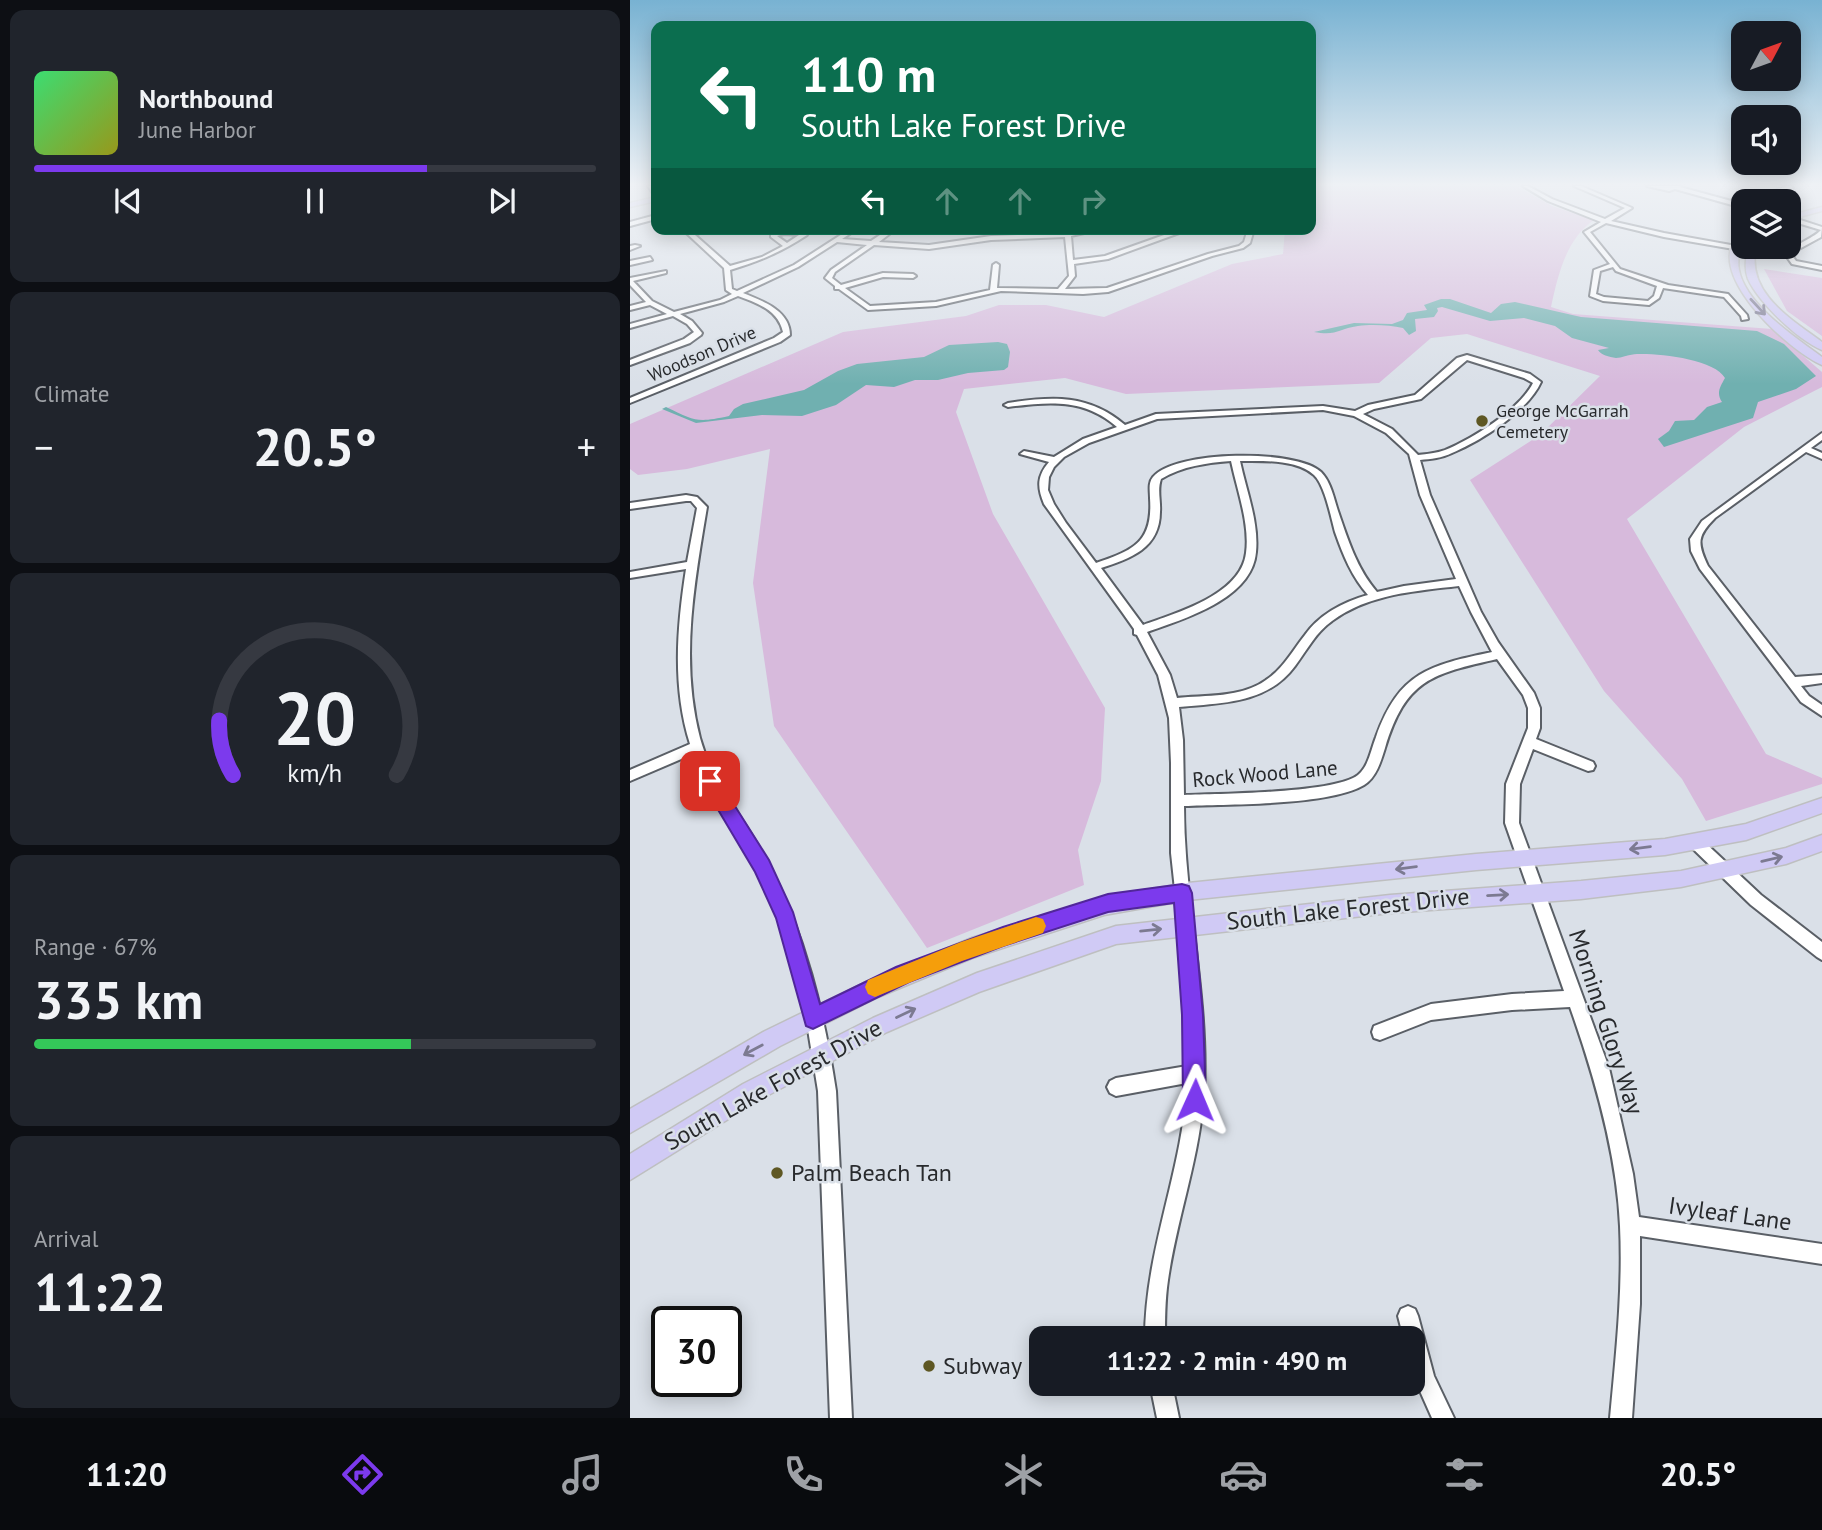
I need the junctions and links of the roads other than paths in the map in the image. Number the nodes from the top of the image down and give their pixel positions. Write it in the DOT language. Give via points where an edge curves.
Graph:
graph roads {
  1 [pos="710,252"];
  2 [pos="775,252"];
  3 [pos="819,252"];
  4 [pos="862,252"];
  5 [pos="1071,252"];
  6 [pos="1122,252"];
  7 [pos="1222,252"];
  8 [pos="1605,252"];
  9 [pos="1793,252"];
  10 [pos="650,259"];
  11 [pos="1740,259"];
  12 [pos="1747,259"];
  13 [pos="1072,262"];
  14 [pos="630,264"];
  15 [pos="996,265"];
  16 [pos="1614,265"];
  17 [pos="728,268"];
  18 [pos="1822,268"];
  19 [pos="664,272"];
  20 [pos="913,276"];
  21 [pos="630,281"];
  22 [pos="1660,285"];
  23 [pos="634,288"];
  24 [pos="837,288"];
  25 [pos="993,290"];
  26 [pos="1060,291"];
  27 [pos="738,293"];
  28 [pos="651,303"];
  29 [pos="630,308"];
  30 [pos="674,314"];
  31 [pos="1744,319"];
  32 [pos="630,326"];
  33 [pos="1822,348"];
  34 [pos="1822,362"];
  35 [pos="630,363"];
  36 [pos="630,401"];
  37 [pos="1007,405"];
  38 [pos="1356,414"];
  39 [pos="1122,427"];
  40 [pos="1822,436"];
  41 [pos="1806,449"];
  42 [pos="1024,454"];
  43 [pos="1822,456"];
  44 [pos="1416,458"];
  45 [pos="1054,460"];
  46 [pos="1235,460"];
  47 [pos="630,506"];
  48 [pos="693,564"];
  49 [pos="1094,567"];
  50 [pos="630,575"];
  51 [pos="1464,582"];
  52 [pos="1375,597"];
  53 [pos="1138,631"];
  54 [pos="1500,654"];
  55 [pos="1822,679"];
  56 [pos="1794,681"];
  57 [pos="1172,703"];
  58 [pos="1822,711"];
  59 [pos="1530,742"];
  60 [pos="696,747"];
  61 [pos="1588,766"];
  62 [pos="630,776"];
  63 [pos="1177,801"];
  64 [pos="1822,804"];
  65 [pos="1694,841"];
  66 [pos="1822,843"];
  67 [pos="1523,858"];
  68 [pos="1723,870"];
  69 [pos="1182,893"];
  70 [pos="1537,893"];
  71 [pos="1187,926"];
  72 [pos="1822,952"];
  73 [pos="1574,999"];
  74 [pos="813,1018"];
  75 [pos="1380,1031"];
  76 [pos="822,1053"];
  77 [pos="1196,1073"];
  78 [pos="1116,1087"];
  79 [pos="630,1122"];
  80 [pos="630,1168"];
  81 [pos="1630,1225"];
  82 [pos="1822,1254"];
  83 [pos="1408,1316"];
  84 [pos="1155,1326"];
  85 [pos="1163,1396"];
  86 [pos="841,1418"];
  87 [pos="1168,1418"];
  88 [pos="1443,1418"];
  89 [pos="1621,1418"];
  1 -- 17 [label="street"];
  2 -- 17 [label="street"];
  3 -- 27 [label="street"];
  4 -- 24 [label="street" via="829,275"];
  5 -- 13 [label="street"];
  6 -- 13 [label="street"];
  7 -- 26 [label="street" via="1127,285 1100,291"];
  8 -- 16 [label="street"];
  9 -- 18 [label="street" via="1794,263"];
  10 -- 14 [label="street"];
  11 -- 34 [label="main road, one-way" via="1734,272 1747,295"];
  12 -- 33 [label="main road" via="1765,298"];
  13 -- 26 [label="street" via="1071,280"];
  15 -- 25 [label="street"];
  16 -- 22 [label="street" via="1623,273"];
  16 -- 22 [label="street" via="1597,270 1594,297 1649,303 1657,297"];
  17 -- 27 [label="street" via="726,286"];
  19 -- 21 [label="street"];
  20 -- 24 [label="street" via="883,275"];
  21 -- 23 [label="street"];
  22 -- 31 [label="street" via="1726,295"];
  23 -- 28 [label="street"];
  24 -- 25 [label="street" via="869,308 890,309"];
  25 -- 26 [label="street"];
  27 -- 30 [label="street"];
  27 -- 36 [label="street, Woodson Drive" via="774,312 787,327 786,335"];
  28 -- 29 [label="street"];
  28 -- 30 [label="street"];
  30 -- 32 [label="street"];
  30 -- 35 [label="street" via="698,333"];
  37 -- 39 [label="street" via="1074,402 1106,413"];
  38 -- 39 [label="street" via="1313,408 1178,414"];
  38 -- 44 [label="street" via="1395,435"];
  38 -- 44 [label="street" via="1418,397 1466,357 1537,382 1521,402 1482,434 1448,452"];
  39 -- 45 [label="street"];
  40 -- 41 [label="street"];
  41 -- 43 [label="street"];
  41 -- 56 [label="street" via="1712,516 1694,539 1704,567"];
  42 -- 45 [label="street"];
  44 -- 51 [label="street, Morning Glory Way" via="1425,495"];
  45 -- 49 [label="street" via="1044,477 1045,498"];
  46 -- 49 [label="street" via="1187,464 1158,477 1152,537 1132,553"];
  46 -- 52 [label="street" via="1288,460 1319,475 1352,566"];
  46 -- 53 [label="street" via="1250,539 1248,564 1230,587 1210,602"];
  47 -- 48 [label="street" via="677,498 700,502"];
  48 -- 50 [label="street"];
  48 -- 60 [label="street" via="682,642 685,691"];
  49 -- 53 [label="street"];
  51 -- 52 [label="street"];
  51 -- 54 [label="street, Morning Glory Way"];
  52 -- 57 [label="street" via="1323,622 1264,688"];
  53 -- 57 [label="street" via="1158,663"];
  54 -- 59 [label="street, Morning Glory Way" via="1534,708"];
  54 -- 63 [label="street, Rock Wood Lane" via="1439,668 1415,681 1387,725 1368,773 1355,784 1317,792"];
  55 -- 56 [label="street"];
  56 -- 58 [label="street" via="1805,699"];
  57 -- 63 [label="street"];
  59 -- 61 [label="street"];
  59 -- 67 [label="street, Morning Glory Way" via="1511,797 1512,822"];
  60 -- 62 [label="street"];
  60 -- 74 [label="street" via="786,918"];
  63 -- 69 [label="street"];
  64 -- 65 [label="main road, South Lake Forest Drive" via="1764,826"];
  65 -- 67 [label="main road, South Lake Forest Drive, one-way"];
  65 -- 68 [label="street"];
  68 -- 66 [label="main road, South Lake Forest Drive, one-way"];
  67 -- 69 [label="main road, South Lake Forest Drive, one-way"];
  67 -- 70 [label="street, Morning Glory Way"];
  68 -- 70 [label="main road, South Lake Forest Drive" via="1681,879"];
  68 -- 72 [label="street"];
  69 -- 71 [label="street"];
  69 -- 74 [label="main road, South Lake Forest Drive" via="1108,903 1003,937 903,974"];
  71 -- 70 [label="main road, South Lake Forest Drive, one-way"];
  70 -- 73 [label="street, Morning Glory Way"];
  76 -- 71 [label="main road, South Lake Forest Drive, one-way" via="924,1004 1037,960 1116,935"];
  71 -- 77 [label="street"];
  73 -- 75 [label="street" via="1431,1012"];
  73 -- 81 [label="street, Morning Glory Way" via="1600,1068 1624,1174"];
  74 -- 76 [label="street"];
  74 -- 79 [label="main road, South Lake Forest Drive, one-way"];
  76 -- 80 [label="main road, South Lake Forest Drive"];
  76 -- 86 [label="street"];
  77 -- 78 [label="street"];
  77 -- 84 [label="street" via="1190,1142 1157,1283"];
  81 -- 82 [label="street, Ivyleaf Lane"];
  81 -- 89 [label="street, Morning Glory Way" via="1630,1304"];
  83 -- 88 [label="street" via="1424,1378"];
  85 -- 87 [label="street"];
}
